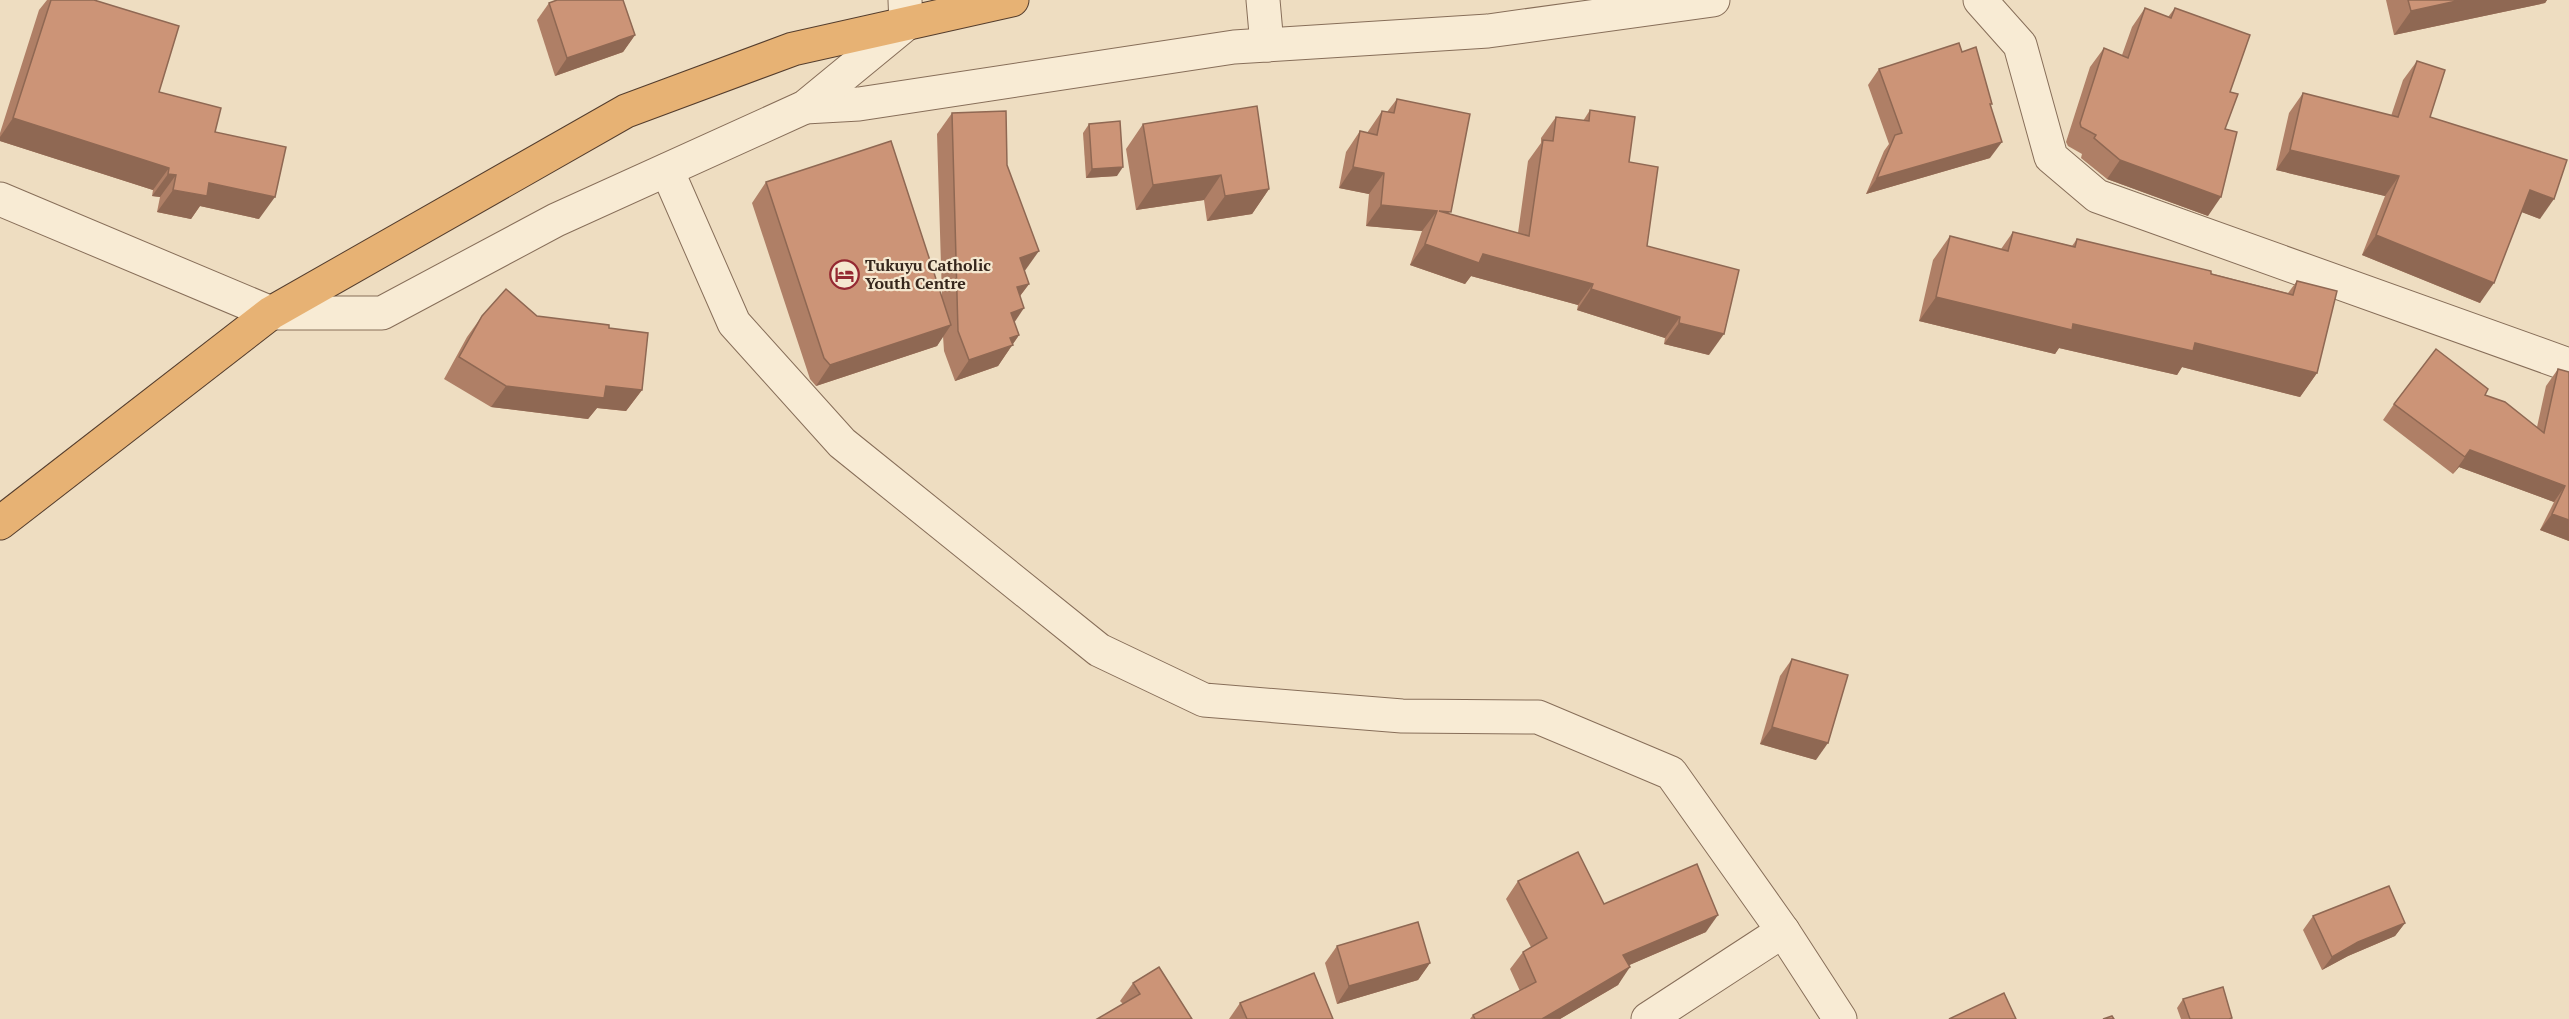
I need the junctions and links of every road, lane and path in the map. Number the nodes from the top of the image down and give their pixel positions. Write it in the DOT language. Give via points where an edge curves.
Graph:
graph roads {
  1 [pos="1012,0"];
  2 [pos="1263,0"];
  3 [pos="1713,0"];
  4 [pos="1980,0"];
  5 [pos="906,12"];
  6 [pos="1267,45"];
  7 [pos="805,108"];
  8 [pos="667,170"];
  9 [pos="0,199"];
  10 [pos="272,313"];
  11 [pos="2569,365"];
  12 [pos="0,523"];
  13 [pos="1783,931"];
  14 [pos="1648,1019"];
  15 [pos="1840,1019"];
  1 -- 5 [label="highway"];
  2 -- 6 [label="street"];
  3 -- 6 [label="street" via="1488,31"];
  4 -- 11 [label="street" via="2020,45 2050,156 2097,196"];
  5 -- 7 [label="street"];
  5 -- 10 [label="highway" via="626,111"];
  6 -- 7 [label="street" via="860,104"];
  7 -- 8 [label="street"];
  8 -- 10 [label="street" via="556,220 382,313"];
  8 -- 13 [label="street" via="734,323 842,443 1100,650 1204,700 1402,716 1538,717 1671,773"];
  9 -- 10 [label="street"];
  10 -- 12 [label="highway"];
  13 -- 14 [label="street"];
  13 -- 15 [label="street"];
}
